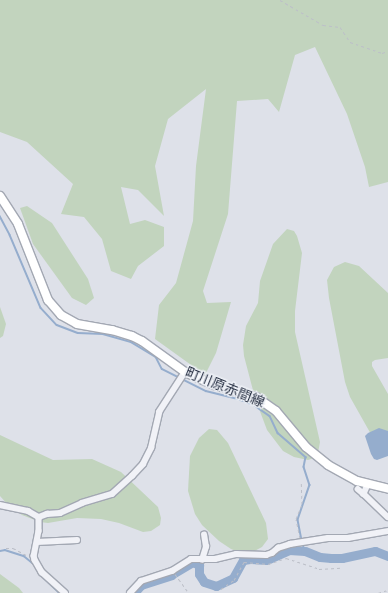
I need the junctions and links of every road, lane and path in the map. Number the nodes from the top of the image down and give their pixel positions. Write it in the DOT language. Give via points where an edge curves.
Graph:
graph roads {
  1 [pos="280,0"];
  2 [pos="388,51"];
  3 [pos="0,196"];
  4 [pos="185,372"];
  5 [pos="301,481"];
  6 [pos="368,485"];
  7 [pos="358,489"];
  8 [pos="388,489"];
  9 [pos="364,494"];
  10 [pos="0,505"];
  11 [pos="387,515"];
  12 [pos="40,517"];
  13 [pos="388,531"];
  14 [pos="204,535"];
  15 [pos="77,540"];
  16 [pos="36,542"];
  17 [pos="301,542"];
  18 [pos="6,548"];
  19 [pos="35,560"];
  20 [pos="202,560"];
  21 [pos="342,568"];
  22 [pos="174,571"];
  23 [pos="221,589"];
  24 [pos="388,590"];
  25 [pos="65,593"];
  26 [pos="130,593"];
  27 [pos="189,593"];
  28 [pos="378,593"];
  1 -- 2 [label="path" via="323,25 340,27 350,42 382,54"];
  3 -- 4 [label="main road, 町川原赤間線" via="18,224 48,300 56,311 70,321 119,331 142,341"];
  4 -- 6 [label="main road, 町川原赤間線" via="264,401 320,459 346,476"];
  4 -- 12 [label="street" via="159,412 151,448 143,464 132,476 112,494 60,513"];
  5 -- 17 [label="path" via="302,504 296,519"];
  6 -- 8 [label="main road, 町川原赤間線"];
  6 -- 9 [label="street"];
  7 -- 9 [label="street"];
  9 -- 11 [label="street"];
  10 -- 12 [label="street" via="28,511"];
  12 -- 16 [label="street"];
  13 -- 17 [label="street"];
  14 -- 20 [label="street" via="206,547"];
  15 -- 16 [label="street"];
  16 -- 19 [label="street"];
  17 -- 20 [label="street" via="278,548 272,553 236,554"];
  18 -- 19 [label="path" via="13,548"];
  19 -- 25 [label="street" via="42,572"];
  20 -- 22 [label="street" via="191,559"];
  21 -- 23 [label="path" via="319,569 286,558 268,564 244,562 234,580"];
  22 -- 26 [label="street" via="141,581"];
  22 -- 27 [label="path"];
  24 -- 28 [label="path"];
}
